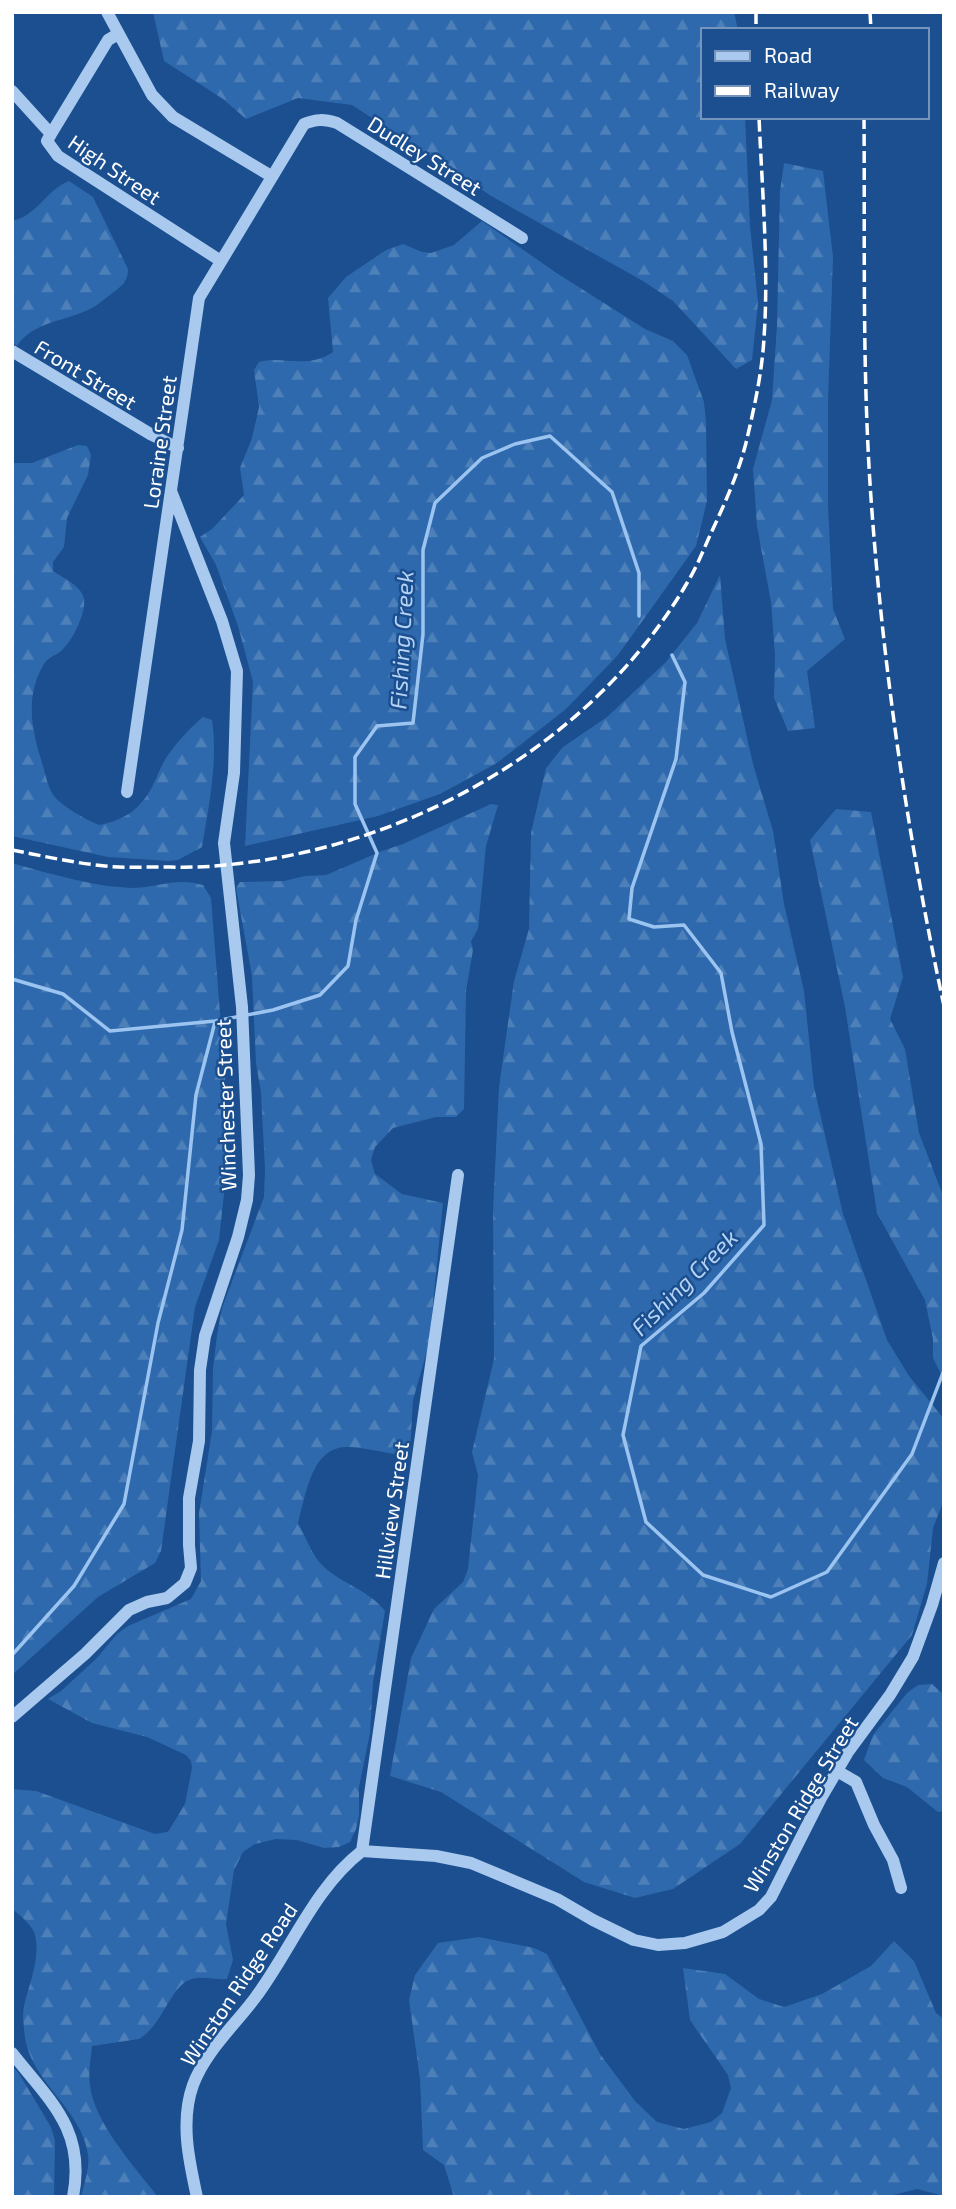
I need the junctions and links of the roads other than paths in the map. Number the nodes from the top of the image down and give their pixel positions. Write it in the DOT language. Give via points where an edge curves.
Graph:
graph roads {
  1 [pos="107,12"];
  2 [pos="118,34"];
  3 [pos="12,91"];
  4 [pos="304,124"];
  5 [pos="51,134"];
  6 [pos="271,176"];
  7 [pos="522,238"];
  8 [pos="221,261"];
  9 [pos="12,351"];
  10 [pos="178,448"];
  11 [pos="172,491"];
  12 [pos="127,792"];
  13 [pos="458,1175"];
  14 [pos="944,1563"];
  15 [pos="12,1717"];
  16 [pos="837,1772"];
  17 [pos="362,1851"];
  18 [pos="901,1888"];
  19 [pos="12,2053"];
  20 [pos="73,2197"];
  21 [pos="197,2197"];
  1 -- 2 [label="street"];
  2 -- 5 [label="street" via="108,40"];
  2 -- 6 [label="street" via="152,95 173,117"];
  3 -- 5 [label="street, High Street"];
  4 -- 6 [label="street, Loraine Street"];
  4 -- 7 [label="street, Dudley Street" via="325,119 337,122"];
  5 -- 8 [label="street, High Street" via="47,141 58,156"];
  6 -- 8 [label="street, Loraine Street"];
  8 -- 10 [label="street, Loraine Street" via="199,299"];
  9 -- 10 [label="street, Front Street"];
  10 -- 11 [label="street, Loraine Street"];
  11 -- 12 [label="street, Loraine Street"];
  11 -- 15 [label="street, Winchester Street" via="237,671 234,773 224,843 242,1007 247,1200 203,1347 199,1441 189,1498 191,1568 185,1583 167,1598 129,1610"];
  13 -- 17 [label="street, Hillview Street"];
  14 -- 16 [label="street, Winston Ridge Street" via="913,1657"];
  16 -- 17 [label="street, Winston Ridge Street" via="771,1897 723,1932 685,1943 659,1945 634,1940 557,1899 471,1863"];
  16 -- 18 [label="street" via="856,1782 893,1860"];
  17 -- 21 [label="street, Winston Ridge Road" via="344,1865 312,1909 193,2086 187,2151"];
  19 -- 20 [label="street" via="70,2132 77,2171"];
}
